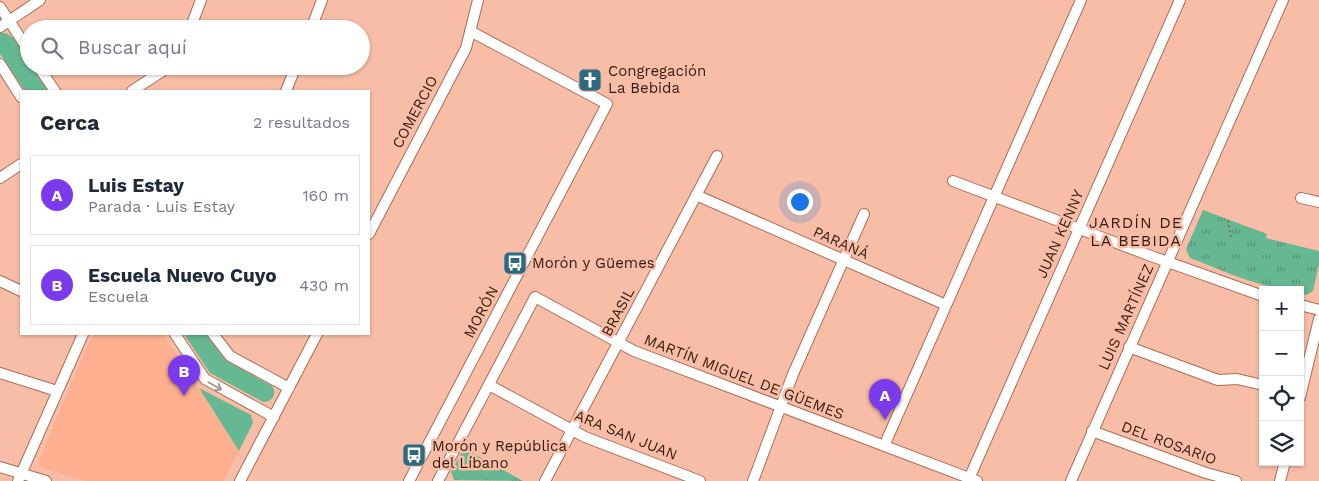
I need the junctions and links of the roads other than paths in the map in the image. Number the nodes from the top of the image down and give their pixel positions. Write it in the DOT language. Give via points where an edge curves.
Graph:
graph roads {
  1 [pos="40,0"];
  2 [pos="201,0"];
  3 [pos="322,0"];
  4 [pos="478,0"];
  5 [pos="1081,0"];
  6 [pos="1180,0"];
  7 [pos="1283,0"];
  8 [pos="0,8"];
  9 [pos="193,20"];
  10 [pos="314,20"];
  11 [pos="4,24"];
  12 [pos="470,31"];
  13 [pos="20,41"];
  14 [pos="0,64"];
  15 [pos="44,75"];
  16 [pos="156,75"];
  17 [pos="292,75"];
  18 [pos="54,90"];
  19 [pos="134,90"];
  20 [pos="286,90"];
  21 [pos="20,95"];
  22 [pos="717,156"];
  23 [pos="20,165"];
  24 [pos="0,178"];
  25 [pos="953,181"];
  26 [pos="696,195"];
  27 [pos="994,197"];
  28 [pos="1301,198"];
  29 [pos="1319,202"];
  30 [pos="864,214"];
  31 [pos="1079,229"];
  32 [pos="370,232"];
  33 [pos="843,260"];
  34 [pos="1167,262"];
  35 [pos="0,281"];
  36 [pos="20,291"];
  37 [pos="1259,295"];
  38 [pos="946,305"];
  39 [pos="1304,306"];
  40 [pos="1319,310"];
  41 [pos="1319,320"];
  42 [pos="83,335"];
  43 [pos="177,335"];
  44 [pos="214,335"];
  45 [pos="316,335"];
  46 [pos="618,342"];
  47 [pos="1129,347"];
  48 [pos="0,373"];
  49 [pos="1304,379"];
  50 [pos="1259,384"];
  51 [pos="489,385"];
  52 [pos="289,388"];
  53 [pos="57,391"];
  54 [pos="781,407"];
  55 [pos="274,417"];
  56 [pos="572,430"];
  57 [pos="1092,431"];
  58 [pos="884,446"];
  59 [pos="1284,466"];
  60 [pos="0,467"];
  61 [pos="19,477"];
  62 [pos="971,480"];
  63 [pos="46,481"];
  64 [pos="240,481"];
  65 [pos="409,481"];
  66 [pos="438,481"];
  67 [pos="545,481"];
  68 [pos="700,481"];
  69 [pos="752,481"];
  70 [pos="1071,481"];
  71 [pos="1236,481"];
  72 [pos="1280,481"];
  1 -- 11 [label="street"];
  2 -- 9 [label="street"];
  3 -- 10 [label="street"];
  4 -- 12 [label="street, COMERCIO"];
  5 -- 27 [label="street"];
  6 -- 31 [label="street, JUAN KENNY"];
  7 -- 34 [label="street, LUIS MARTÍNEZ"];
  8 -- 11 [label="street"];
  11 -- 13 [label="street"];
  12 -- 32 [label="street, COMERCIO" via="466,48"];
  12 -- 65 [label="street, MORÓN" via="608,104"];
  14 -- 21 [label="street"];
  15 -- 18 [label="street"];
  16 -- 19 [label="street"];
  17 -- 20 [label="street"];
  22 -- 26 [label="street, BRASIL"];
  23 -- 24 [label="street"];
  25 -- 27 [label="street"];
  26 -- 33 [label="street, PARANÁ"];
  26 -- 46 [label="street, BRASIL"];
  27 -- 31 [label="street"];
  27 -- 38 [label="street"];
  28 -- 29 [label="street"];
  30 -- 33 [label="street"];
  31 -- 34 [label="street"];
  31 -- 62 [label="street, JUAN KENNY"];
  33 -- 38 [label="street, PARANÁ"];
  33 -- 54 [label="street"];
  34 -- 37 [label="street"];
  34 -- 47 [label="street, LUIS MARTÍNEZ"];
  35 -- 36 [label="street"];
  38 -- 58 [label="street"];
  39 -- 40 [label="street"];
  41 -- 49 [label="street"];
  42 -- 53 [label="street"];
  43 -- 55 [label="street, one-way" via="205,379"];
  44 -- 52 [label="street" via="230,356"];
  45 -- 52 [label="street"];
  46 -- 51 [label="street, MARTÍN MIGUEL DE GÜEMES" via="536,297"];
  46 -- 54 [label="street, MARTÍN MIGUEL DE GÜEMES"];
  46 -- 56 [label="street, BRASIL"];
  47 -- 50 [label="street" via="1218,380 1237,379"];
  47 -- 57 [label="street, LUIS MARTÍNEZ"];
  48 -- 53 [label="street"];
  51 -- 56 [label="street, ARA SAN JUAN"];
  51 -- 66 [label="street"];
  52 -- 55 [label="street"];
  53 -- 61 [label="street"];
  54 -- 58 [label="street, MARTÍN MIGUEL DE GÜEMES"];
  54 -- 69 [label="street"];
  55 -- 64 [label="street"];
  56 -- 67 [label="street, BRASIL"];
  56 -- 68 [label="street, ARA SAN JUAN"];
  57 -- 70 [label="street, LUIS MARTÍNEZ"];
  57 -- 71 [label="street, DEL ROSARIO"];
  58 -- 62 [label="street, MARTÍN MIGUEL DE GÜEMES"];
  59 -- 72 [label="street"];
  60 -- 61 [label="street"];
  61 -- 63 [label="street"];
}
